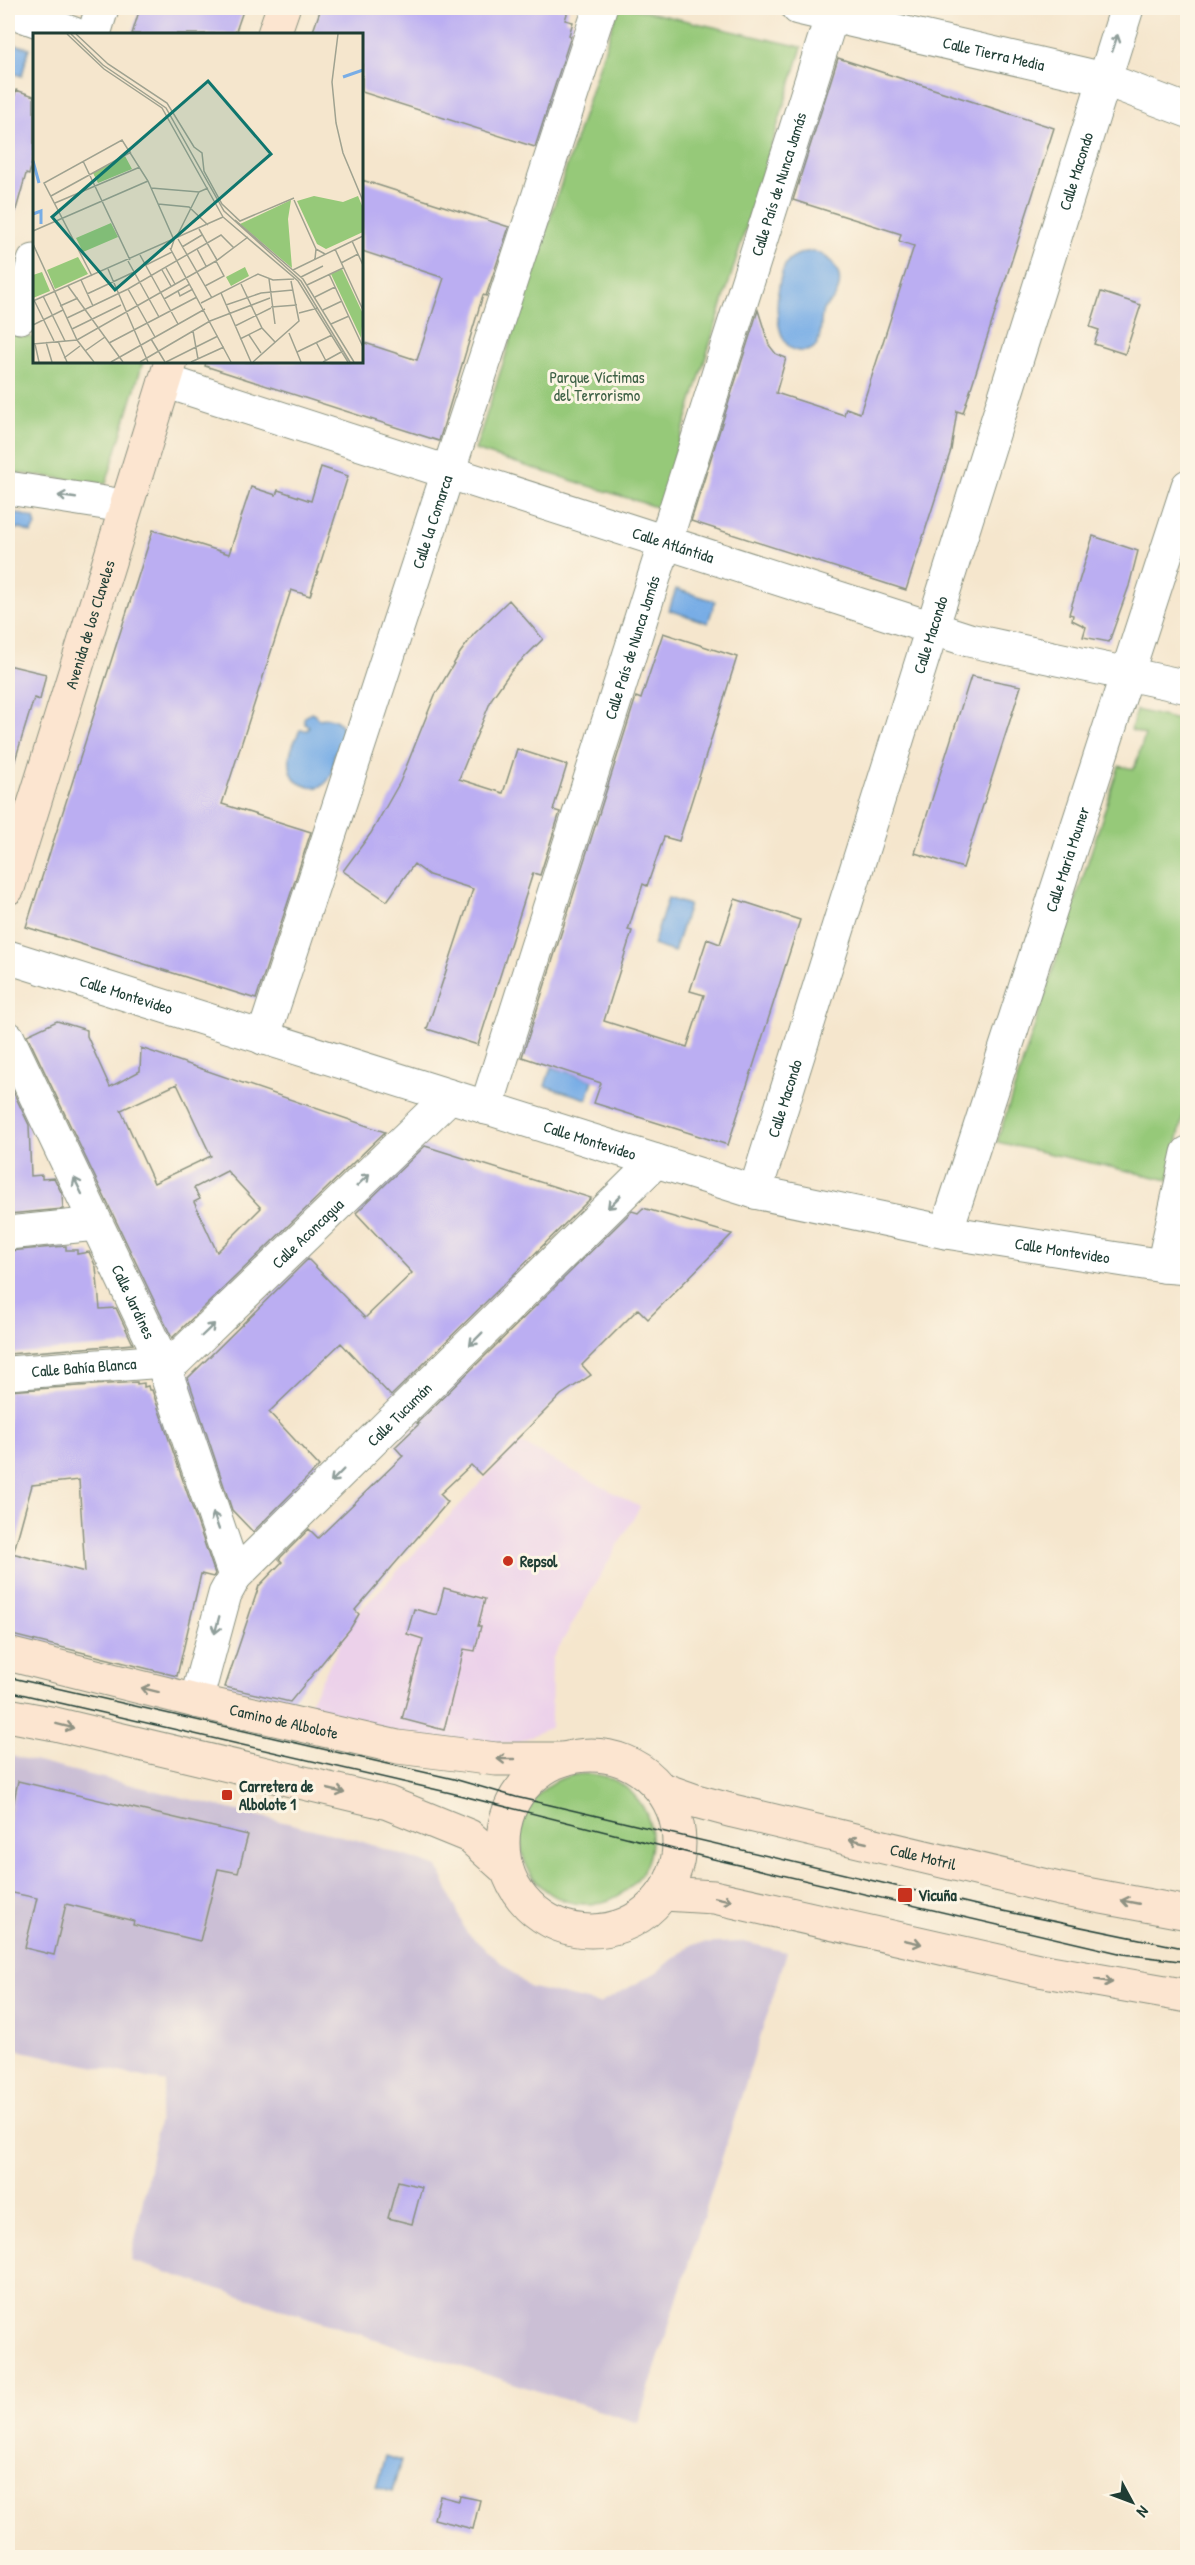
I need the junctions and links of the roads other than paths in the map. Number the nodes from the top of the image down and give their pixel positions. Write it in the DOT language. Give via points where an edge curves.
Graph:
graph roads {
  1 [pos="102,8"];
  2 [pos="283,8"];
  3 [pos="600,8"];
  4 [pos="798,8"];
  5 [pos="1127,8"];
  6 [pos="8,10"];
  7 [pos="832,15"];
  8 [pos="71,33"];
  9 [pos="94,33"];
  10 [pos="274,33"];
  11 [pos="1104,79"];
  12 [pos="1188,111"];
  13 [pos="33,265"];
  14 [pos="21,317"];
  15 [pos="168,371"];
  16 [pos="448,472"];
  17 [pos="1188,486"];
  18 [pos="8,488"];
  19 [pos="124,506"];
  20 [pos="666,542"];
  21 [pos="934,628"];
  22 [pos="1126,674"];
  23 [pos="1188,687"];
  24 [pos="10,874"];
  25 [pos="8,957"];
  26 [pos="8,1038"];
  27 [pos="263,1038"];
  28 [pos="20,1093"];
  29 [pos="450,1096"];
  30 [pos="486,1108"];
  31 [pos="1188,1153"];
  32 [pos="656,1161"];
  33 [pos="755,1192"];
  34 [pos="96,1224"];
  35 [pos="946,1232"];
  36 [pos="8,1233"];
  37 [pos="1175,1267"];
  38 [pos="162,1361"];
  39 [pos="8,1374"];
  40 [pos="235,1576"];
  41 [pos="8,1654"];
  42 [pos="196,1701"];
  43 [pos="8,1715"];
  44 [pos="564,1759"];
  45 [pos="662,1789"];
  46 [pos="507,1870"];
  47 [pos="664,1894"];
  48 [pos="1188,1913"];
  49 [pos="1188,1996"];
  1 -- 9 [label="street"];
  2 -- 10 [label="street"];
  3 -- 16 [label="street, Calle la Comarca"];
  4 -- 7 [label="street, Calle Tierra Media"];
  11 -- 5 [label="street, Calle Macondo, one-way"];
  6 -- 8 [label="street"];
  7 -- 11 [label="street, Calle Tierra Media"];
  7 -- 20 [label="street, Calle País de Nunca Jamás"];
  11 -- 12 [label="street, Calle Tierra Media"];
  11 -- 21 [label="street, Calle Macondo"];
  13 -- 14 [label="street"];
  15 -- 16 [label="street, Calle Atlántida"];
  15 -- 19 [label="street, Avenida de los Claveles"];
  16 -- 20 [label="street, Calle Atlántida"];
  16 -- 27 [label="street, Calle la Comarca"];
  17 -- 22 [label="street, Calle Maria Mouner"];
  19 -- 18 [label="street, one-way"];
  19 -- 24 [label="street, Avenida de los Claveles"];
  20 -- 21 [label="street, Calle Atlántida"];
  20 -- 30 [label="street, Calle País de Nunca Jamás"];
  21 -- 22 [label="street, Calle Atlántida" via="969,640"];
  21 -- 33 [label="street, Calle Macondo"];
  22 -- 23 [label="street, Calle Atlántida"];
  22 -- 35 [label="street, Calle Maria Mouner"];
  25 -- 27 [label="street, Calle Montevideo"];
  26 -- 28 [label="street, Calle Jardines"];
  27 -- 29 [label="street, Calle Montevideo"];
  34 -- 28 [label="street, Calle Jardines, one-way"];
  29 -- 30 [label="street, Calle Montevideo"];
  38 -- 29 [label="street, Calle Aconcagua, one-way" via="176,1360"];
  30 -- 32 [label="street, Calle Montevideo"];
  31 -- 37 [label="street"];
  32 -- 33 [label="street, Calle Montevideo"];
  32 -- 40 [label="street, Calle Tucumán, one-way"];
  33 -- 35 [label="street, Calle Montevideo"];
  34 -- 36 [label="street"];
  34 -- 38 [label="street, Calle Jardines"];
  35 -- 37 [label="street, Calle Montevideo"];
  38 -- 39 [label="street, Calle Bahía Blanca"];
  40 -- 38 [label="street, Calle Jardines, one-way"];
  40 -- 42 [label="street, Calle Tucumán, one-way" via="225,1594"];
  42 -- 41 [label="street, Camino de Albolote, one-way"];
  44 -- 42 [label="street, Camino de Albolote, one-way" via="496,1759 398,1747"];
  43 -- 46 [label="street, one-way" via="388,1803 468,1836"];
  44 -- 45 [label="street" via="591,1754 609,1756 631,1763"];
  44 -- 46 [label="street" via="537,1773 519,1792 505,1824 502,1845"];
  45 -- 47 [label="street" via="675,1812 680,1835 677,1868"];
  48 -- 45 [label="street, Calle Motril, one-way" via="1059,1889 732,1811"];
  46 -- 47 [label="street" via="516,1892 533,1911 573,1931 616,1929 645,1914"];
  47 -- 49 [label="street, one-way" via="714,1897 1039,1970"];
}
